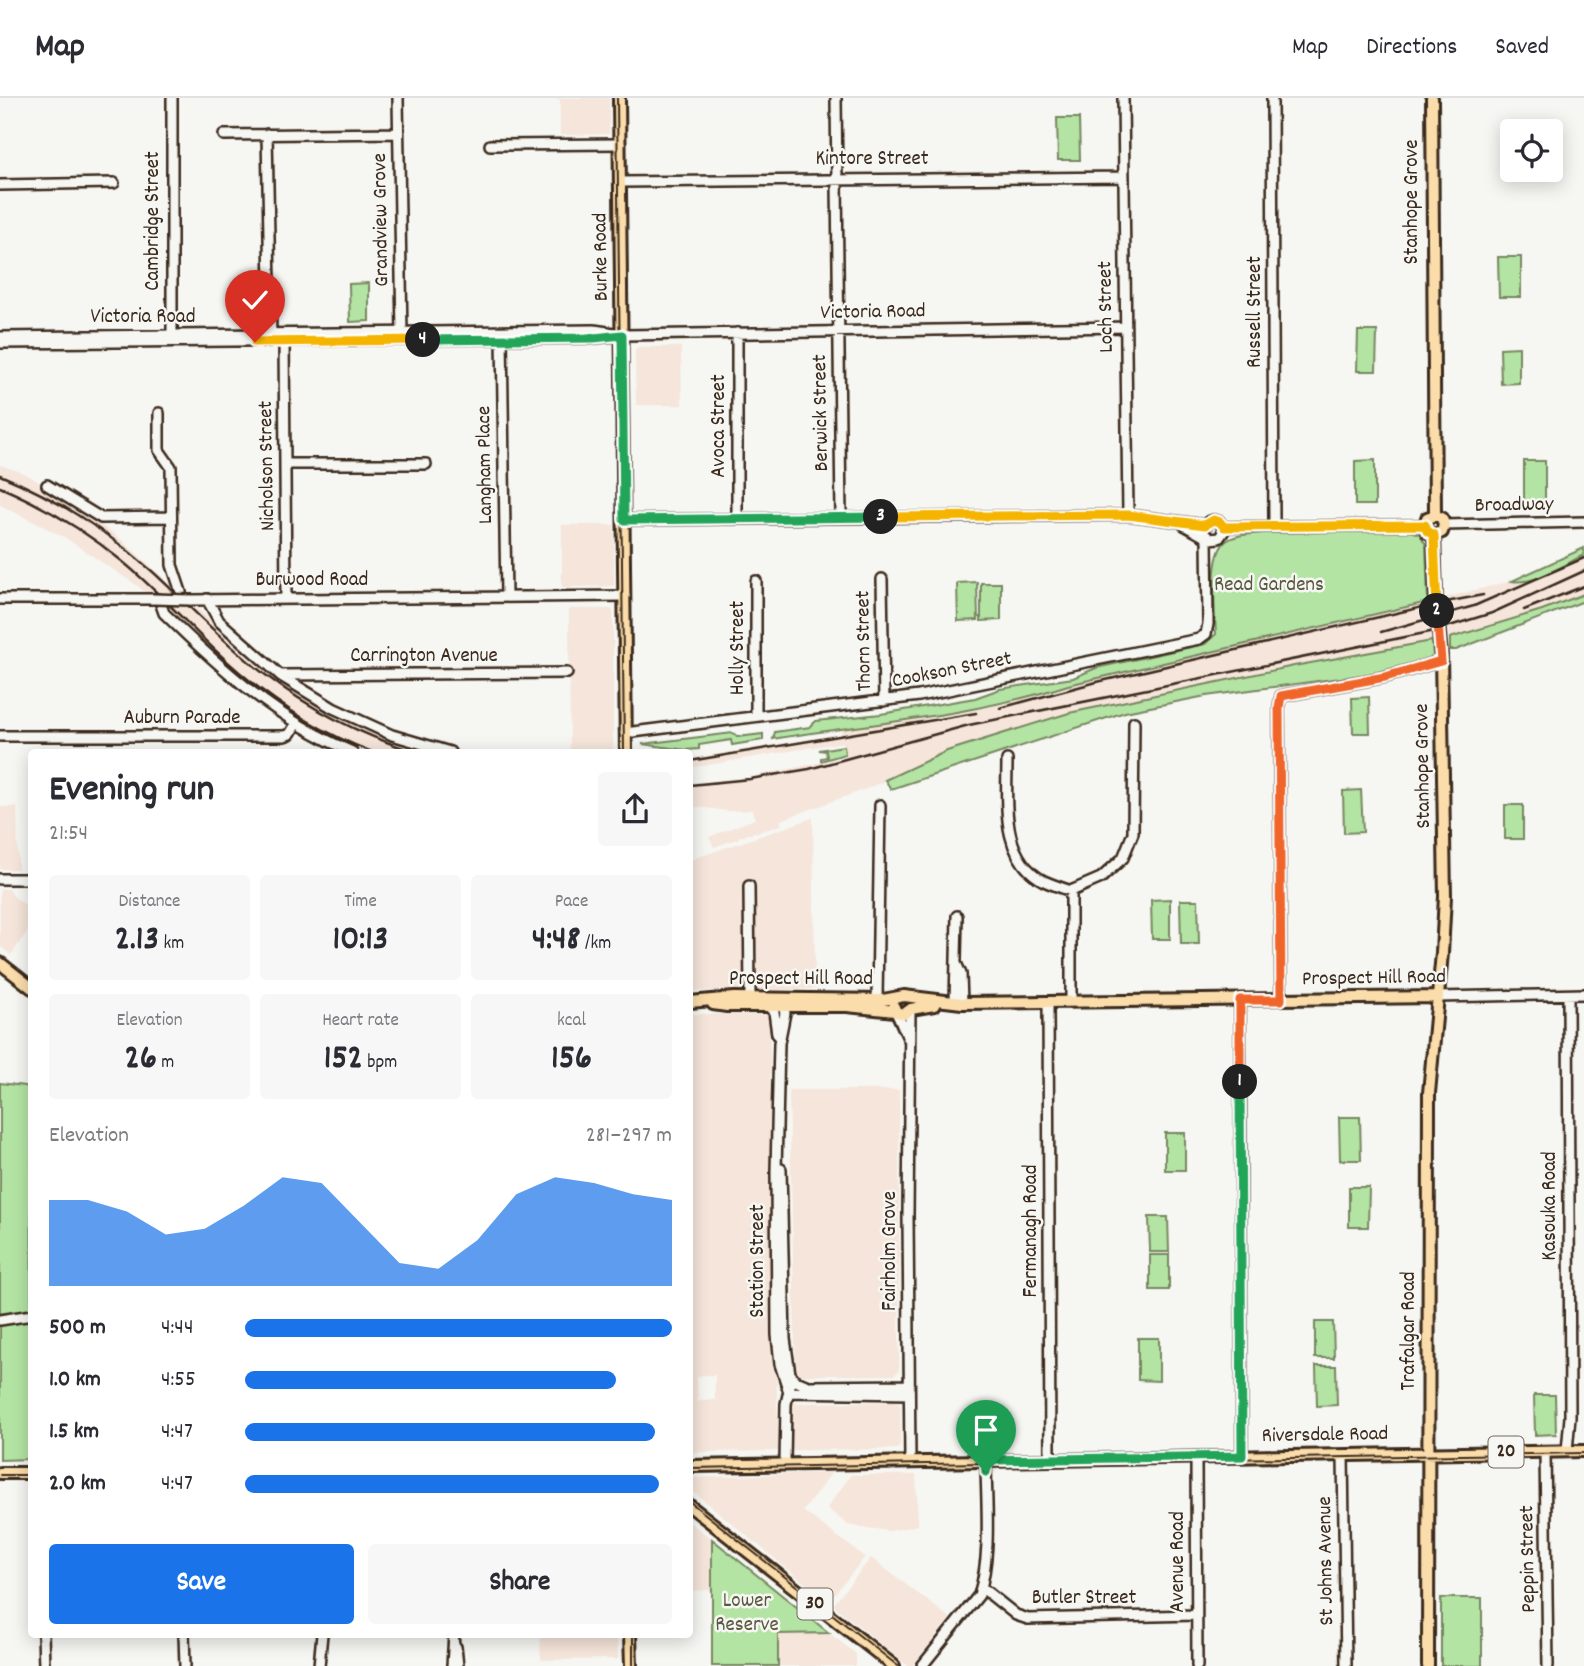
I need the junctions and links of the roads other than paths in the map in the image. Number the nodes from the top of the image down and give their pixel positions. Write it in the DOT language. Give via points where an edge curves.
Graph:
graph roads {
  1 [pos="172,98"];
  2 [pos="398,98"];
  3 [pos="619,98"];
  4 [pos="836,98"];
  5 [pos="1123,98"];
  6 [pos="1272,98"];
  7 [pos="1432,98"];
  8 [pos="398,133"];
  9 [pos="267,134"];
  10 [pos="224,135"];
  11 [pos="620,144"];
  12 [pos="490,145"];
  13 [pos="1124,177"];
  14 [pos="836,178"];
  15 [pos="620,181"];
  16 [pos="114,183"];
  17 [pos="0,186"];
  18 [pos="1125,327"];
  19 [pos="839,331"];
  20 [pos="737,333"];
  21 [pos="502,335"];
  22 [pos="622,335"];
  23 [pos="402,336"];
  24 [pos="0,337"];
  25 [pos="271,338"];
  26 [pos="284,338"];
  27 [pos="47,340"];
  28 [pos="172,340"];
  29 [pos="0,343"];
  30 [pos="159,413"];
  31 [pos="286,464"];
  32 [pos="426,464"];
  33 [pos="47,485"];
  34 [pos="1128,515"];
  35 [pos="1435,515"];
  36 [pos="171,517"];
  37 [pos="841,517"];
  38 [pos="737,518"];
  39 [pos="624,520"];
  40 [pos="1584,522"];
  41 [pos="1425,525"];
  42 [pos="1444,525"];
  43 [pos="1274,526"];
  44 [pos="1206,532"];
  45 [pos="1221,534"];
  46 [pos="1434,535"];
  47 [pos="1208,557"];
  48 [pos="882,579"];
  49 [pos="756,581"];
  50 [pos="625,596"];
  51 [pos="184,597"];
  52 [pos="506,597"];
  53 [pos="286,598"];
  54 [pos="0,599"];
  55 [pos="207,599"];
  56 [pos="157,601"];
  57 [pos="1441,658"];
  58 [pos="567,673"];
  59 [pos="281,676"];
  60 [pos="884,701"];
  61 [pos="756,716"];
  62 [pos="1134,722"];
  63 [pos="296,724"];
  64 [pos="625,733"];
  65 [pos="0,736"];
  66 [pos="346,749"];
  67 [pos="440,749"];
  68 [pos="626,749"];
  69 [pos="1007,760"];
  70 [pos="880,805"];
  71 [pos="0,879"];
  72 [pos="28,879"];
  73 [pos="749,886"];
  74 [pos="1071,891"];
  75 [pos="958,916"];
  76 [pos="0,963"];
  77 [pos="28,985"];
  78 [pos="1568,995"];
  79 [pos="1584,995"];
  80 [pos="903,997"];
  81 [pos="1437,997"];
  82 [pos="1240,1000"];
  83 [pos="1281,1000"];
  84 [pos="814,1001"];
  85 [pos="1071,1001"];
  86 [pos="693,1002"];
  87 [pos="750,1002"];
  88 [pos="767,1002"];
  89 [pos="959,1002"];
  90 [pos="1048,1002"];
  91 [pos="879,1004"];
  92 [pos="783,1006"];
  93 [pos="799,1006"];
  94 [pos="911,1010"];
  95 [pos="895,1012"];
  96 [pos="783,1020"];
  97 [pos="909,1040"];
  98 [pos="779,1043"];
  99 [pos="28,1316"];
  100 [pos="0,1320"];
  101 [pos="784,1360"];
  102 [pos="790,1374"];
  103 [pos="843,1389"];
  104 [pos="909,1389"];
  105 [pos="789,1392"];
  106 [pos="1575,1451"];
  107 [pos="1545,1452"];
  108 [pos="1428,1453"];
  109 [pos="1343,1455"];
  110 [pos="1242,1456"];
  111 [pos="1196,1457"];
  112 [pos="986,1460"];
  113 [pos="1050,1460"];
  114 [pos="910,1462"];
  115 [pos="785,1463"];
  116 [pos="693,1466"];
  117 [pos="0,1473"];
  118 [pos="28,1473"];
  119 [pos="693,1508"];
  120 [pos="981,1587"];
  121 [pos="1196,1615"];
  122 [pos="43,1638"];
  123 [pos="184,1638"];
  124 [pos="322,1638"];
  125 [pos="454,1638"];
  126 [pos="631,1638"];
  127 [pos="322,1647"];
  128 [pos="44,1666"];
  129 [pos="186,1666"];
  130 [pos="319,1666"];
  131 [pos="325,1666"];
  132 [pos="452,1666"];
  133 [pos="458,1666"];
  134 [pos="631,1666"];
  135 [pos="894,1666"];
  136 [pos="922,1666"];
  137 [pos="1197,1666"];
  138 [pos="1346,1666"];
  139 [pos="1428,1666"];
  140 [pos="1548,1666"];
  1 -- 28 [label="street, Cambridge Street"];
  2 -- 8 [label="street, Grandview Grove"];
  3 -- 11 [label="main road, Burke Road"];
  4 -- 14 [label="street, Berwick Street"];
  5 -- 13 [label="street, Loch Street"];
  6 -- 43 [label="street, Russell Street"];
  7 -- 35 [label="main road, Stanhope Grove"];
  8 -- 9 [label="street"];
  8 -- 23 [label="street, Grandview Grove"];
  9 -- 10 [label="street"];
  9 -- 25 [label="street"];
  11 -- 12 [label="street"];
  11 -- 15 [label="main road, Burke Road"];
  13 -- 14 [label="street, Kintore Street"];
  13 -- 18 [label="street, Loch Street"];
  14 -- 15 [label="street, Kintore Street"];
  14 -- 19 [label="street, Berwick Street"];
  15 -- 22 [label="main road, Burke Road"];
  16 -- 17 [label="street"];
  18 -- 19 [label="street, Victoria Road"];
  18 -- 34 [label="street, Loch Street"];
  19 -- 20 [label="street, Victoria Road"];
  19 -- 37 [label="street, Berwick Street"];
  20 -- 22 [label="street, Victoria Road"];
  20 -- 38 [label="street, Avoca Street"];
  21 -- 22 [label="street, Victoria Road" via="594,330"];
  21 -- 23 [label="street, Victoria Road"];
  21 -- 52 [label="street, Langham Place"];
  22 -- 39 [label="main road, Burke Road"];
  23 -- 26 [label="street, Victoria Road"];
  24 -- 27 [label="street, Victoria Road"];
  25 -- 26 [label="street, Victoria Road"];
  25 -- 28 [label="street, Victoria Road"];
  26 -- 31 [label="street, Nicholson Street"];
  27 -- 28 [label="street, Victoria Road"];
  27 -- 29 [label="street, Victoria Road"];
  30 -- 36 [label="street" via="159,450 171,467"];
  31 -- 32 [label="street"];
  31 -- 53 [label="street, Nicholson Street"];
  33 -- 36 [label="street" via="101,518"];
  34 -- 37 [label="street"];
  34 -- 44 [label="street" via="1177,521"];
  35 -- 41 [label="main road"];
  35 -- 42 [label="main road"];
  36 -- 51 [label="street" via="172,568"];
  37 -- 38 [label="street"];
  38 -- 39 [label="street"];
  39 -- 50 [label="main road, Burke Road"];
  40 -- 42 [label="street, Broadway"];
  41 -- 43 [label="street"];
  41 -- 46 [label="main road"];
  42 -- 46 [label="main road" via="1442,532"];
  43 -- 45 [label="street"];
  44 -- 45 [label="street" via="1213,539"];
  44 -- 45 [label="street" via="1214,520 1220,522"];
  44 -- 47 [label="street, Cookson Street"];
  45 -- 47 [label="street"];
  46 -- 57 [label="main road, Stanhope Grove, bridge"];
  47 -- 60 [label="street, Cookson Street" via="1208,624 1199,639"];
  48 -- 60 [label="street, Thorn Street"];
  49 -- 61 [label="street, Holly Street"];
  50 -- 52 [label="street, Burwood Road"];
  50 -- 64 [label="main road, Burke Road"];
  51 -- 55 [label="street, Burwood Road"];
  51 -- 56 [label="street, Burwood Road, bridge"];
  52 -- 53 [label="street, Burwood Road"];
  53 -- 55 [label="street, Burwood Road"];
  54 -- 56 [label="street, Burwood Road"];
  55 -- 59 [label="street" via="219,621"];
  56 -- 63 [label="street" via="222,669"];
  57 -- 81 [label="main road, Stanhope Grove" via="1445,896"];
  57 -- 83 [label="street" via="1385,677 1281,696"];
  58 -- 59 [label="street, Carrington Avenue"];
  59 -- 67 [label="street" via="333,708 391,735"];
  60 -- 61 [label="street, Cookson Street"];
  61 -- 64 [label="street, Cookson Street"];
  62 -- 74 [label="street" via="1133,833 1123,858 1101,878"];
  63 -- 65 [label="street, Auburn Parade" via="284,736"];
  63 -- 66 [label="street"];
  64 -- 68 [label="main road, Burke Road"];
  69 -- 74 [label="street" via="1007,823 1018,858 1042,880"];
  70 -- 91 [label="street"];
  71 -- 72 [label="street"];
  73 -- 87 [label="street"];
  74 -- 85 [label="street"];
  75 -- 89 [label="street"];
  76 -- 77 [label="main road"];
  78 -- 79 [label="street, Prospect Hill Road"];
  78 -- 81 [label="street, Prospect Hill Road"];
  78 -- 106 [label="street, Kasouka Road" via="1570,1417"];
  80 -- 89 [label="main road, Prospect Hill Road"];
  80 -- 91 [label="main road, Prospect Hill Road"];
  80 -- 94 [label="main road" via="912,1003"];
  80 -- 95 [label="main road" via="894,1004"];
  81 -- 83 [label="main road, Prospect Hill Road"];
  81 -- 108 [label="main road, Trafalgar Road" via="1429,1093"];
  82 -- 83 [label="main road, Prospect Hill Road"];
  82 -- 85 [label="main road, Prospect Hill Road"];
  82 -- 110 [label="street"];
  84 -- 88 [label="main road, Prospect Hill Road"];
  84 -- 91 [label="main road, Prospect Hill Road"];
  84 -- 93 [label="main road, Prospect Hill Road"];
  85 -- 90 [label="main road, Prospect Hill Road"];
  86 -- 87 [label="main road, Prospect Hill Road"];
  87 -- 88 [label="main road, Prospect Hill Road"];
  88 -- 92 [label="main road"];
  88 -- 98 [label="street, Station Street" via="774,1013"];
  89 -- 90 [label="main road, Prospect Hill Road"];
  89 -- 94 [label="main road, Prospect Hill Road"];
  90 -- 113 [label="street, Fermanagh Road"];
  91 -- 95 [label="main road, Prospect Hill Road"];
  92 -- 93 [label="main road, Prospect Hill Road"];
  92 -- 96 [label="street, Station Street"];
  93 -- 96 [label="street"];
  94 -- 95 [label="main road"];
  94 -- 97 [label="street, Fairholm Grove"];
  95 -- 97 [label="street, Fairholm Grove"];
  96 -- 98 [label="street, Station Street"];
  97 -- 104 [label="street, Fairholm Grove"];
  98 -- 101 [label="street, Station Street"];
  99 -- 100 [label="street"];
  101 -- 102 [label="street, Station Street"];
  101 -- 105 [label="street, Station Street"];
  102 -- 103 [label="street" via="805,1386"];
  102 -- 105 [label="street, Station Street"];
  103 -- 104 [label="street"];
  103 -- 105 [label="street"];
  104 -- 114 [label="street, Fairholm Grove"];
  105 -- 115 [label="street, Station Street"];
  106 -- 107 [label="main road, Riversdale Road / 20"];
  107 -- 108 [label="main road, Riversdale Road / 20"];
  107 -- 140 [label="street, Peppin Street"];
  108 -- 109 [label="main road, Riversdale Road / 20"];
  108 -- 139 [label="main road, Trafalgar Road"];
  109 -- 110 [label="main road, Riversdale Road / 20"];
  109 -- 138 [label="street, St Johns Avenue"];
  110 -- 111 [label="main road, Riversdale Road / 20"];
  111 -- 113 [label="main road, Riversdale Road / 20"];
  111 -- 121 [label="street, Avenue Road"];
  112 -- 113 [label="main road, Riversdale Road / 20"];
  112 -- 114 [label="main road, Riversdale Road / 20"];
  112 -- 120 [label="street"];
  114 -- 115 [label="main road, Riversdale Road / 20"];
  115 -- 116 [label="main road, Riversdale Road / 20"];
  117 -- 118 [label="main road"];
  119 -- 135 [label="main road, 30"];
  120 -- 121 [label="street, Butler Street" via="1028,1619"];
  120 -- 136 [label="street"];
  121 -- 137 [label="street, Avenue Road"];
  122 -- 128 [label="street"];
  123 -- 129 [label="street"];
  124 -- 127 [label="street"];
  125 -- 132 [label="street"];
  125 -- 133 [label="street"];
  126 -- 134 [label="main road"];
  127 -- 130 [label="street"];
  127 -- 131 [label="street"];
}
